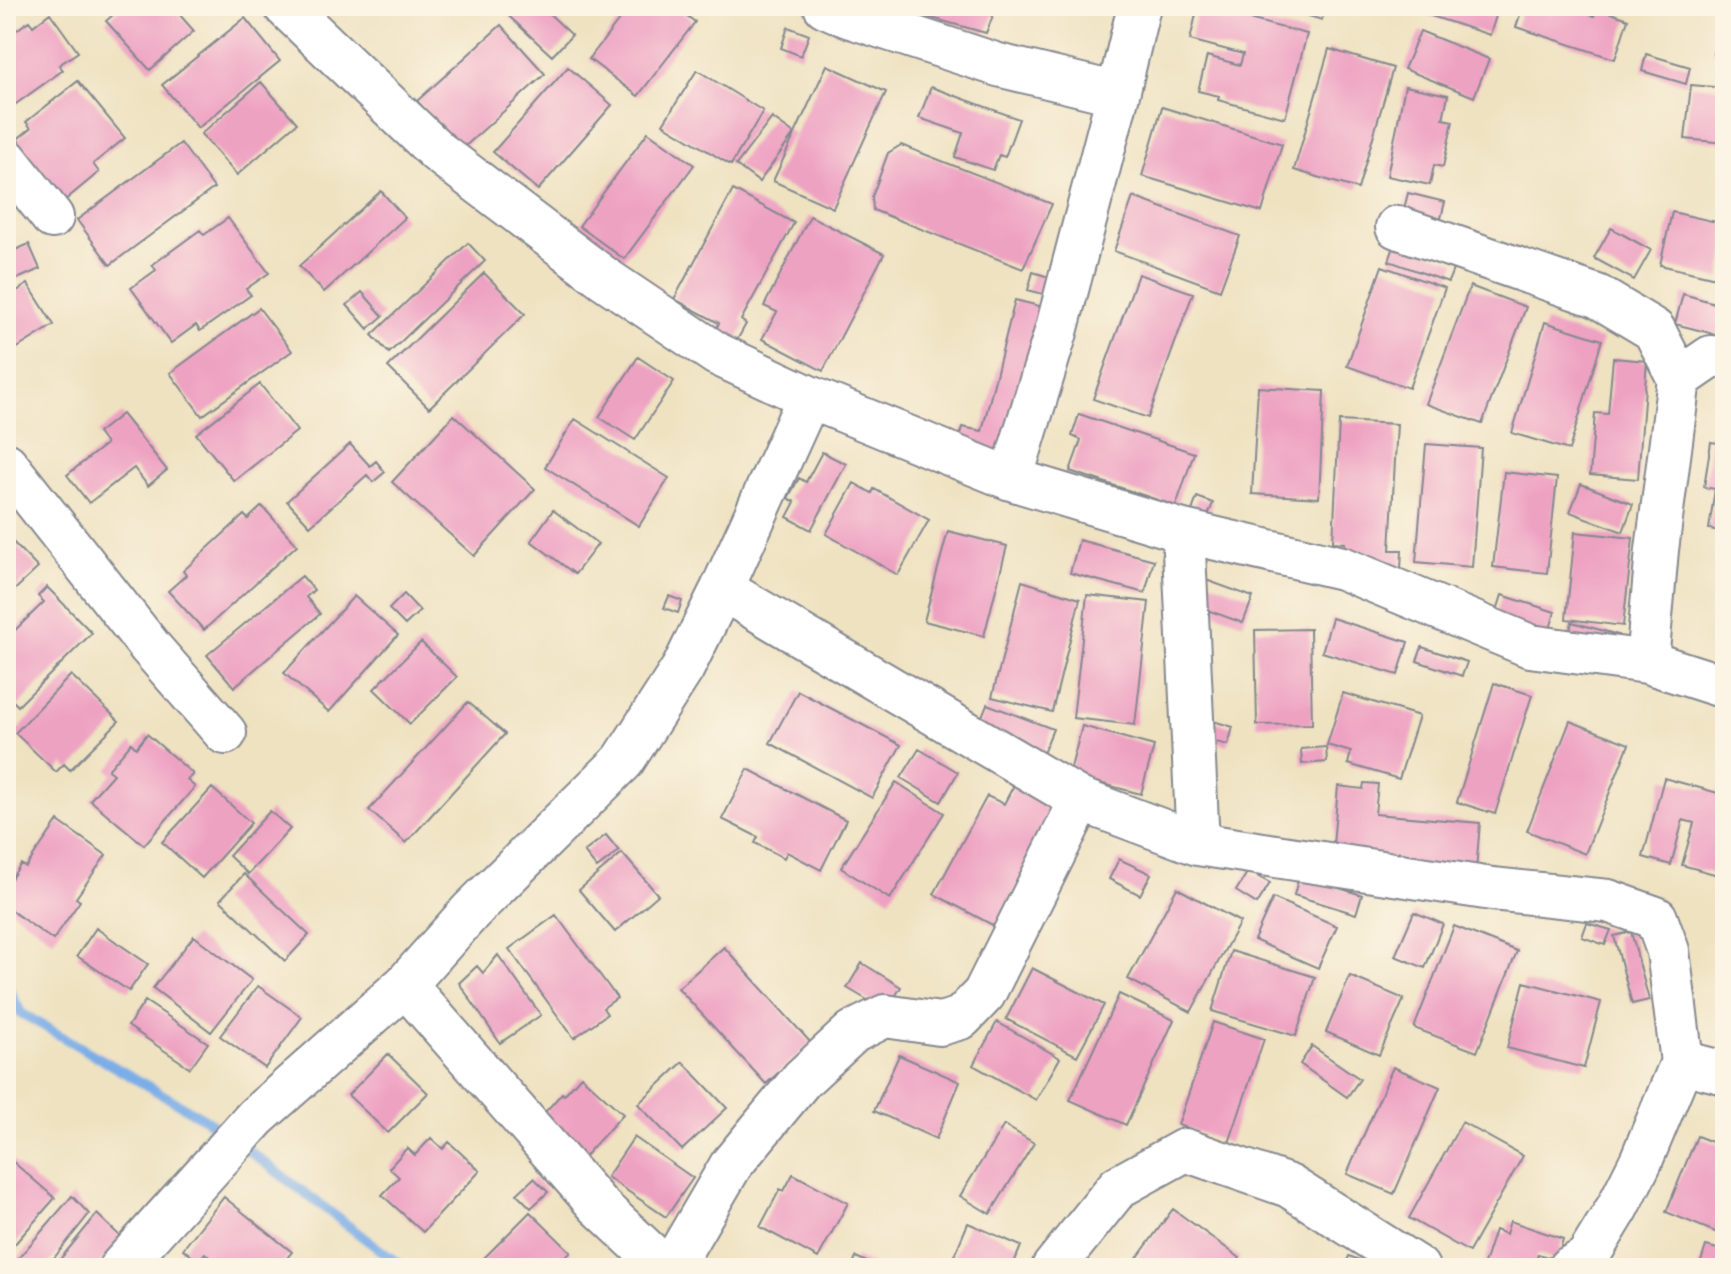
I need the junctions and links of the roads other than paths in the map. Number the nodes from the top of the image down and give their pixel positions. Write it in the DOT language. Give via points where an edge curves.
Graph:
graph roads {
  1 [pos="285,6"];
  2 [pos="825,6"];
  3 [pos="1139,6"];
  4 [pos="1118,94"];
  5 [pos="6,159"];
  6 [pos="52,217"];
  7 [pos="1397,227"];
  8 [pos="1705,365"];
  9 [pos="809,397"];
  10 [pos="6,464"];
  11 [pos="1011,479"];
  12 [pos="1183,531"];
  13 [pos="722,589"];
  14 [pos="1647,662"];
  15 [pos="1725,687"];
  16 [pos="225,733"];
  17 [pos="1081,800"];
  18 [pos="1198,844"];
  19 [pos="405,985"];
  20 [pos="1682,1062"];
  21 [pos="1725,1073"];
  22 [pos="120,1268"];
  23 [pos="665,1268"];
  24 [pos="671,1268"];
  25 [pos="1053,1268"];
  26 [pos="1418,1268"];
  27 [pos="1569,1268"];
  1 -- 9 [label="street" via="438,152 604,278 717,354"];
  2 -- 4 [label="street" via="998,65"];
  3 -- 4 [label="street"];
  4 -- 11 [label="street"];
  5 -- 6 [label="street"];
  7 -- 8 [label="street" via="1597,296"];
  8 -- 14 [label="street" via="1657,550"];
  9 -- 11 [label="street"];
  9 -- 13 [label="street"];
  10 -- 16 [label="street"];
  11 -- 12 [label="street"];
  12 -- 14 [label="street" via="1342,568 1530,646"];
  12 -- 18 [label="street"];
  13 -- 17 [label="street"];
  13 -- 19 [label="street" via="683,668 623,761 471,911"];
  14 -- 15 [label="street"];
  17 -- 18 [label="street"];
  17 -- 24 [label="street" via="984,994 961,1018 940,1024 885,1016 853,1032 802,1079 731,1165"];
  18 -- 20 [label="street" via="1492,889 1608,901 1656,918 1668,951"];
  19 -- 22 [label="street" via="256,1117"];
  19 -- 23 [label="street" via="598,1205"];
  20 -- 21 [label="street"];
  20 -- 27 [label="street" via="1618,1207 1587,1258"];
  25 -- 26 [label="street" via="1118,1187 1185,1150 1289,1186"];
}
